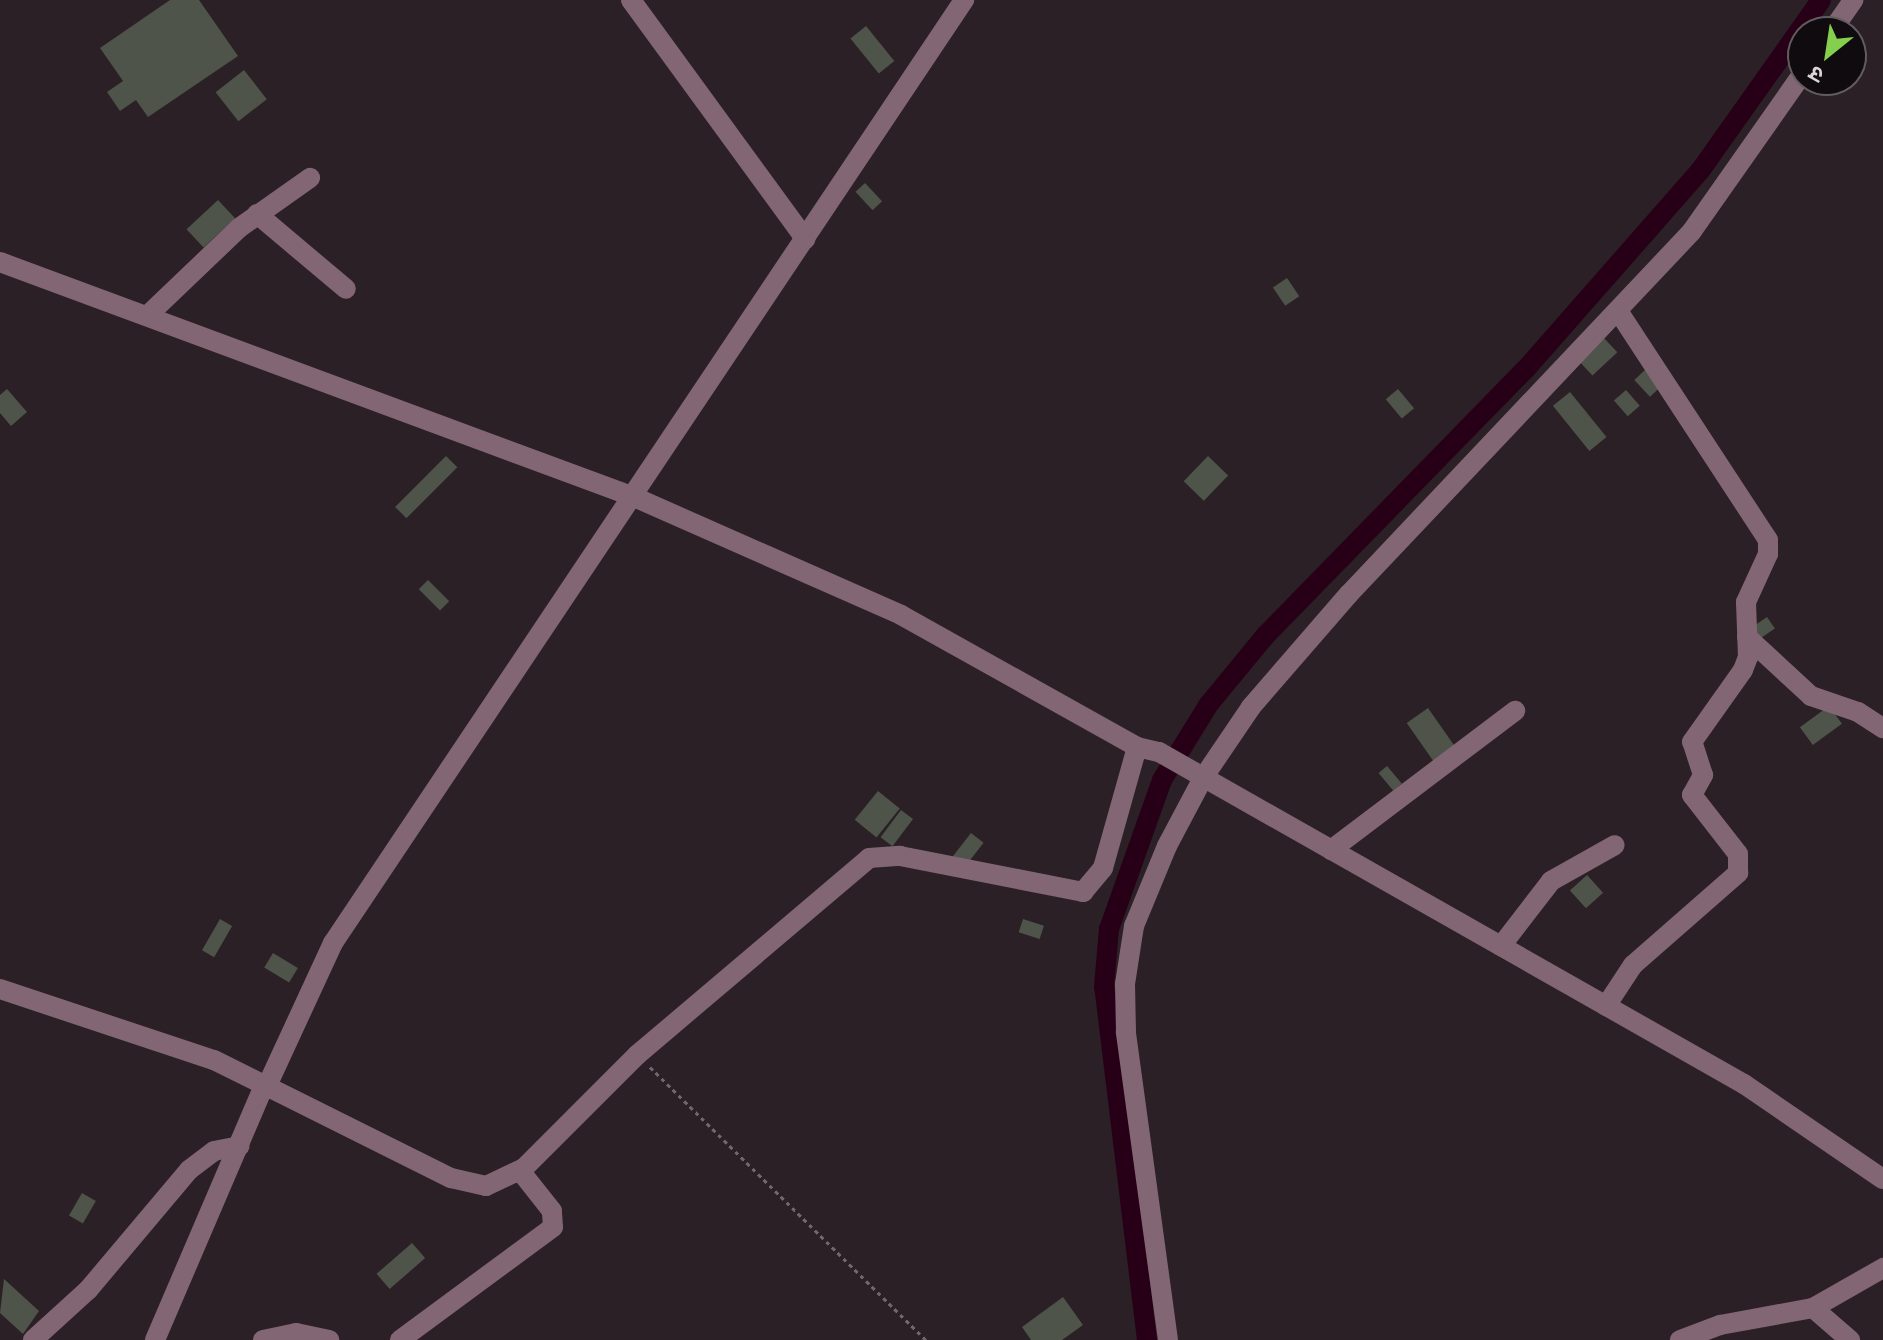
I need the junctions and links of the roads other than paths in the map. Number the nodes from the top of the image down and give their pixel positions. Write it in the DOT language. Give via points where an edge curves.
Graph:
graph roads {
  1 [pos="631,0"];
  2 [pos="964,0"];
  3 [pos="1787,96"];
  4 [pos="310,178"];
  5 [pos="257,214"];
  6 [pos="805,239"];
  7 [pos="0,262"];
  8 [pos="346,289"];
  9 [pos="1618,311"];
  10 [pos="147,316"];
  11 [pos="634,497"];
  12 [pos="1747,637"];
  13 [pos="1515,711"];
  14 [pos="1883,728"];
  15 [pos="1137,747"];
  16 [pos="1203,778"];
  17 [pos="1615,845"];
  18 [pos="1331,850"];
  19 [pos="1501,946"];
  20 [pos="0,989"];
  21 [pos="1606,1006"];
  22 [pos="265,1088"];
  23 [pos="240,1146"];
  24 [pos="523,1177"];
  25 [pos="1883,1179"];
  26 [pos="1883,1268"];
  27 [pos="1813,1308"];
  28 [pos="156,1336"];
  29 [pos="33,1340"];
  30 [pos="177,1340"];
  31 [pos="263,1340"];
  32 [pos="329,1340"];
  33 [pos="400,1340"];
  34 [pos="1168,1340"];
  35 [pos="1680,1340"];
  36 [pos="1850,1340"];
  1 -- 6 [label="street"];
  2 -- 6 [label="street"];
  3 -- 9 [label="street" via="1692,231"];
  4 -- 5 [label="street"];
  5 -- 8 [label="street"];
  5 -- 10 [label="street"];
  6 -- 11 [label="street"];
  7 -- 10 [label="street"];
  9 -- 12 [label="street" via="1768,540 1768,554 1748,591"];
  9 -- 16 [label="street" via="1339,605 1251,707"];
  10 -- 11 [label="street"];
  11 -- 15 [label="street" via="912,621"];
  11 -- 22 [label="street" via="333,943"];
  12 -- 14 [label="street" via="1811,696 1858,712"];
  12 -- 21 [label="street" via="1743,670 1692,742 1703,775 1692,795 1738,854 1738,873 1633,965"];
  13 -- 18 [label="street"];
  15 -- 16 [label="street" via="1159,752"];
  15 -- 24 [label="street" via="1103,868 1083,892 900,856 869,858 637,1055"];
  16 -- 18 [label="street"];
  16 -- 34 [label="street" via="1134,926 1125,984 1126,1032"];
  17 -- 19 [label="street" via="1551,881"];
  18 -- 19 [label="street"];
  19 -- 21 [label="street"];
  20 -- 22 [label="street" via="214,1060"];
  21 -- 25 [label="street" via="1756,1092"];
  22 -- 23 [label="street"];
  22 -- 24 [label="street" via="469,1185"];
  23 -- 28 [label="street"];
  23 -- 29 [label="street" via="214,1151 189,1170 88,1290"];
  24 -- 33 [label="street" via="552,1211 553,1227"];
  26 -- 27 [label="street"];
  27 -- 35 [label="street" via="1720,1325"];
  27 -- 36 [label="street"];
  28 -- 30 [label="street"];
  31 -- 32 [label="street" via="296,1333"];
}
